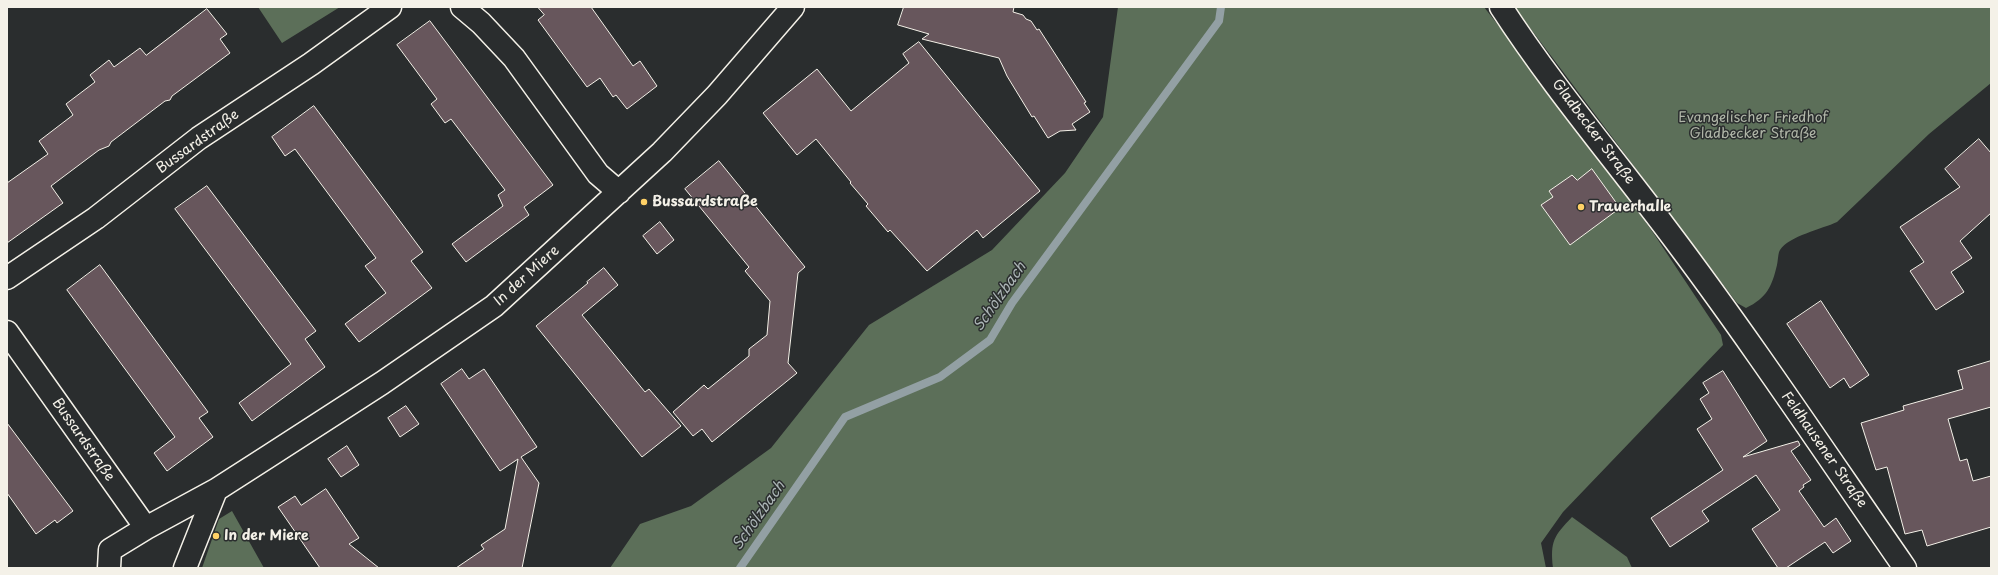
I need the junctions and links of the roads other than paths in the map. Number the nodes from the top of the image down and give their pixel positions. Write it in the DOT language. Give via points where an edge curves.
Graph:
graph roads {
  1 [pos="390,7"];
  2 [pos="462,7"];
  3 [pos="793,7"];
  4 [pos="1501,7"];
  5 [pos="619,192"];
  6 [pos="7,278"];
  7 [pos="7,332"];
  8 [pos="1743,333"];
  9 [pos="216,490"];
  10 [pos="146,528"];
  11 [pos="109,568"];
  12 [pos="185,568"];
  13 [pos="1905,568"];
  1 -- 6 [label="street, Bussardstraße" via="311,64 199,138 96,218"];
  2 -- 5 [label="street" via="514,58 598,174"];
  3 -- 5 [label="street, In der Miere" via="717,95"];
  4 -- 8 [label="street, Gladbecker Straße"];
  5 -- 9 [label="street, In der Miere" via="494,306 382,383"];
  7 -- 10 [label="street, Bussardstraße"];
  8 -- 13 [label="street, Feldhausener Straße"];
  9 -- 10 [label="street, In der Miere"];
  9 -- 12 [label="street"];
  10 -- 11 [label="street, In der Miere" via="110,550"];
}
